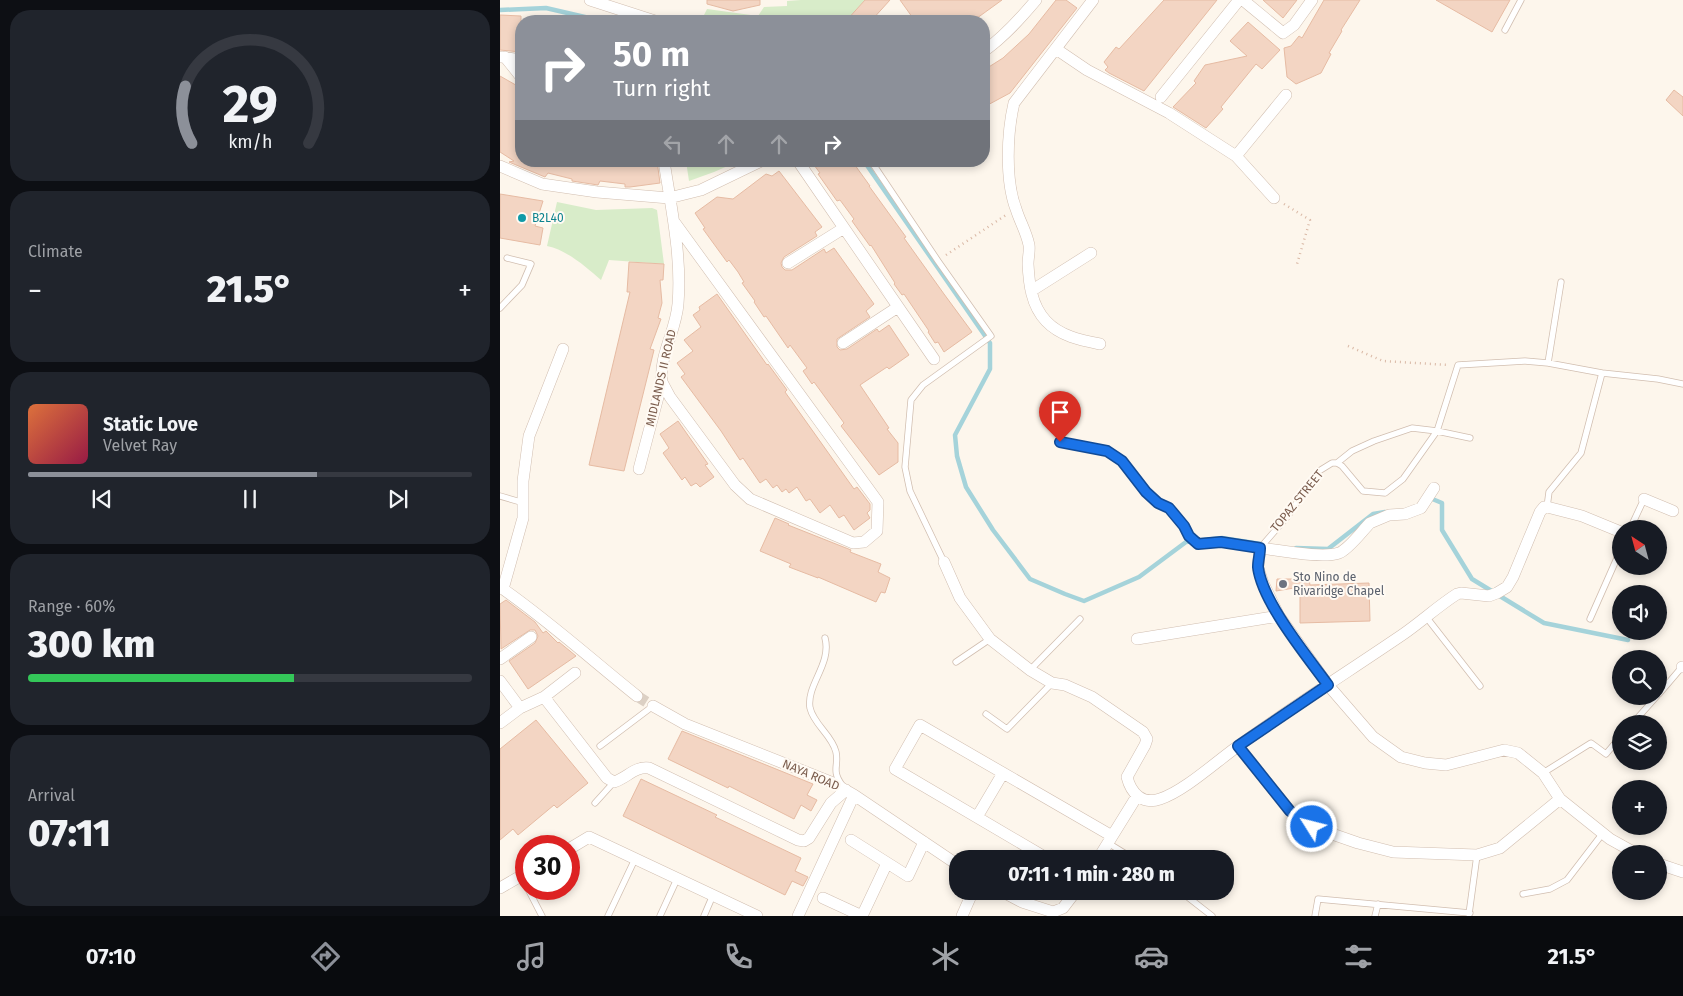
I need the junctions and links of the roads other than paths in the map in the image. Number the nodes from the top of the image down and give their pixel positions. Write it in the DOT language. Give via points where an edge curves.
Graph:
graph roads {
  1 [pos="590,0"];
  2 [pos="1036,0"];
  3 [pos="1093,0"];
  4 [pos="1239,0"];
  5 [pos="1243,0"];
  6 [pos="1312,0"];
  7 [pos="1521,0"];
  8 [pos="636,15"];
  9 [pos="1505,30"];
  10 [pos="990,47"];
  11 [pos="1056,49"];
  12 [pos="503,57"];
  13 [pos="515,70"];
  14 [pos="1286,96"];
  15 [pos="1161,97"];
  16 [pos="1236,156"];
  17 [pos="500,166"];
  18 [pos="665,167"];
  19 [pos="749,167"];
  20 [pos="802,167"];
  21 [pos="875,167"];
  22 [pos="669,198"];
  23 [pos="1274,198"];
  24 [pos="675,223"];
  25 [pos="844,228"];
  26 [pos="1091,253"];
  27 [pos="507,258"];
  28 [pos="788,263"];
  29 [pos="1560,282"];
  30 [pos="1031,291"];
  31 [pos="898,307"];
  32 [pos="500,308"];
  33 [pos="843,343"];
  34 [pos="1100,344"];
  35 [pos="563,349"];
  36 [pos="934,359"];
  37 [pos="1548,362"];
  38 [pos="1602,373"];
  39 [pos="662,382"];
  40 [pos="1683,384"];
  41 [pos="1438,431"];
  42 [pos="1470,438"];
  43 [pos="1060,442"];
  44 [pos="1337,463"];
  45 [pos="639,469"];
  46 [pos="1433,491"];
  47 [pos="500,496"];
  48 [pos="1644,500"];
  49 [pos="524,503"];
  50 [pos="1547,507"];
  51 [pos="1673,511"];
  52 [pos="1634,520"];
  53 [pos="1612,528"];
  54 [pos="1263,544"];
  55 [pos="944,562"];
  56 [pos="1612,569"];
  57 [pos="502,589"];
  58 [pos="1279,616"];
  59 [pos="1427,618"];
  60 [pos="1080,619"];
  61 [pos="1590,619"];
  62 [pos="531,637"];
  63 [pos="825,638"];
  64 [pos="990,639"];
  65 [pos="1137,639"];
  66 [pos="500,659"];
  67 [pos="956,662"];
  68 [pos="1682,667"];
  69 [pos="1030,670"];
  70 [pos="575,673"];
  71 [pos="500,681"];
  72 [pos="1052,683"];
  73 [pos="1667,684"];
  74 [pos="1328,685"];
  75 [pos="1480,686"];
  76 [pos="637,696"];
  77 [pos="544,697"];
  78 [pos="1649,705"];
  79 [pos="653,706"];
  80 [pos="520,708"];
  81 [pos="986,714"];
  82 [pos="1640,715"];
  83 [pos="500,722"];
  84 [pos="600,746"];
  85 [pos="1238,746"];
  86 [pos="1612,747"];
  87 [pos="1003,773"];
  88 [pos="1543,773"];
  89 [pos="614,782"];
  90 [pos="850,792"];
  91 [pos="1137,796"];
  92 [pos="1560,799"];
  93 [pos="595,803"];
  94 [pos="977,817"];
  95 [pos="1603,833"];
  96 [pos="851,840"];
  97 [pos="1110,840"];
  98 [pos="580,842"];
  99 [pos="924,842"];
  100 [pos="1621,845"];
  101 [pos="1033,850"];
  102 [pos="1104,850"];
  103 [pos="1123,850"];
  104 [pos="1477,855"];
  105 [pos="635,859"];
  106 [pos="949,859"];
  107 [pos="887,863"];
  108 [pos="1667,867"];
  109 [pos="1683,872"];
  110 [pos="677,879"];
  111 [pos="515,882"];
  112 [pos="500,888"];
  113 [pos="1523,894"];
  114 [pos="713,895"];
  115 [pos="823,898"];
  116 [pos="534,900"];
  117 [pos="969,900"];
  118 [pos="1018,900"];
  119 [pos="1069,900"];
  120 [pos="1192,900"];
  121 [pos="1378,904"];
  122 [pos="1446,913"];
  123 [pos="1469,914"];
  124 [pos="542,916"];
  125 [pos="608,916"];
  126 [pos="660,916"];
  127 [pos="704,916"];
  128 [pos="756,916"];
  129 [pos="798,916"];
  130 [pos="862,916"];
  131 [pos="962,916"];
  132 [pos="1212,916"];
  133 [pos="1315,916"];
  134 [pos="1375,916"];
  1 -- 8 [label="street"];
  2 -- 10 [label="street"];
  3 -- 11 [label="street"];
  4 -- 15 [label="street"];
  5 -- 6 [label="street" via="1283,33 1294,25"];
  7 -- 9 [label="lane"];
  11 -- 16 [label="street" via="1087,70 1169,112"];
  11 -- 30 [label="street" via="1014,103 1008,139 1015,209 1024,226 1029,247"];
  12 -- 13 [label="street"];
  14 -- 16 [label="street"];
  16 -- 23 [label="street"];
  17 -- 22 [label="street" via="542,184"];
  18 -- 22 [label="street, MIDLANDS II ROAD"];
  19 -- 22 [label="street" via="701,190"];
  20 -- 25 [label="street"];
  21 -- 55 [label="lane" via="991,336 923,385 911,400 905,467 910,490"];
  22 -- 24 [label="street, MIDLANDS II ROAD"];
  24 -- 39 [label="street, MIDLANDS II ROAD" via="680,286 678,307 660,369"];
  24 -- 39 [label="street" via="878,502 877,531 864,542 853,543 750,499 735,485"];
  25 -- 28 [label="street"];
  25 -- 31 [label="street"];
  26 -- 30 [label="street"];
  27 -- 32 [label="lane" via="531,264 522,285"];
  29 -- 37 [label="lane"];
  30 -- 34 [label="street" via="1036,307 1058,331 1075,339"];
  31 -- 33 [label="street"];
  31 -- 36 [label="street"];
  35 -- 49 [label="street" via="529,436 523,481"];
  37 -- 38 [label="lane"];
  37 -- 41 [label="lane, TOPAZ STREET" via="1458,366"];
  38 -- 40 [label="lane"];
  38 -- 50 [label="lane" via="1580,453 1548,492"];
  39 -- 45 [label="street, MIDLANDS II ROAD"];
  41 -- 42 [label="lane"];
  41 -- 44 [label="lane" via="1412,428 1352,451"];
  41 -- 44 [label="lane, TOPAZ STREET" via="1403,479 1385,492 1364,491"];
  43 -- 54 [label="lane" via="1107,451 1122,461 1146,492 1169,508 1198,544"];
  44 -- 54 [label="lane, TOPAZ STREET" via="1319,471 1287,517"];
  46 -- 54 [label="street" via="1421,508 1375,520 1338,553 1321,555"];
  47 -- 49 [label="lane"];
  48 -- 51 [label="street"];
  48 -- 52 [label="lane"];
  49 -- 57 [label="street" via="523,518"];
  50 -- 53 [label="street"];
  50 -- 59 [label="street" via="1541,509 1507,587 1489,596 1461,593"];
  54 -- 58 [label="street" via="1258,568"];
  55 -- 64 [label="street" via="960,598"];
  56 -- 61 [label="lane"];
  57 -- 76 [label="street" via="541,616"];
  58 -- 65 [label="street"];
  58 -- 74 [label="street"];
  59 -- 74 [label="street"];
  59 -- 75 [label="lane"];
  60 -- 69 [label="lane"];
  62 -- 66 [label="street"];
  63 -- 90 [label="lane" via="826,653 810,709 836,752 838,779"];
  64 -- 67 [label="lane"];
  64 -- 69 [label="street"];
  68 -- 73 [label="lane"];
  69 -- 72 [label="street"];
  70 -- 77 [label="street"];
  71 -- 80 [label="street"];
  72 -- 81 [label="lane" via="1007,729"];
  72 -- 91 [label="street" via="1092,697 1143,732 1147,739 1145,745 1127,777"];
  74 -- 85 [label="street"];
  74 -- 88 [label="street" via="1373,737 1401,757 1446,765 1504,750 1518,753"];
  77 -- 80 [label="street"];
  77 -- 89 [label="street"];
  78 -- 82 [label="lane"];
  79 -- 84 [label="lane"];
  79 -- 90 [label="street, NAYA ROAD" via="685,724"];
  80 -- 83 [label="street"];
  85 -- 91 [label="street" via="1176,792 1158,800"];
  85 -- 104 [label="street" via="1290,811 1312,827 1358,844 1393,852"];
  86 -- 88 [label="lane" via="1606,754 1591,743"];
  87 -- 94 [label="street"];
  87 -- 94 [label="street" via="920,725 895,769"];
  87 -- 97 [label="street"];
  88 -- 92 [label="street"];
  89 -- 90 [label="street" via="640,768 649,768 804,841 813,834 831,804"];
  89 -- 93 [label="lane"];
  90 -- 99 [label="street, NAYA ROAD"];
  90 -- 129 [label="street"];
  91 -- 97 [label="street"];
  92 -- 95 [label="street"];
  92 -- 104 [label="street" via="1500,848"];
  94 -- 101 [label="street"];
  95 -- 100 [label="street"];
  95 -- 113 [label="lane" via="1567,880 1550,889"];
  96 -- 107 [label="street"];
  97 -- 102 [label="street"];
  97 -- 103 [label="lane"];
  98 -- 105 [label="street" via="589,837"];
  99 -- 106 [label="street, NAYA ROAD"];
  99 -- 107 [label="street" via="908,876"];
  104 -- 123 [label="lane"];
  105 -- 110 [label="street"];
  105 -- 125 [label="lane"];
  107 -- 130 [label="street"];
  108 -- 109 [label="street"];
  110 -- 114 [label="street"];
  110 -- 126 [label="lane"];
  111 -- 112 [label="street"];
  114 -- 127 [label="lane"];
  114 -- 128 [label="street"];
  115 -- 130 [label="street"];
  116 -- 124 [label="lane"];
  117 -- 131 [label="street"];
  118 -- 119 [label="street" via="1053,912 1063,908"];
  120 -- 132 [label="lane"];
  121 -- 122 [label="lane"];
  121 -- 133 [label="lane" via="1318,899"];
  121 -- 134 [label="lane"];
  122 -- 123 [label="lane"];
}
